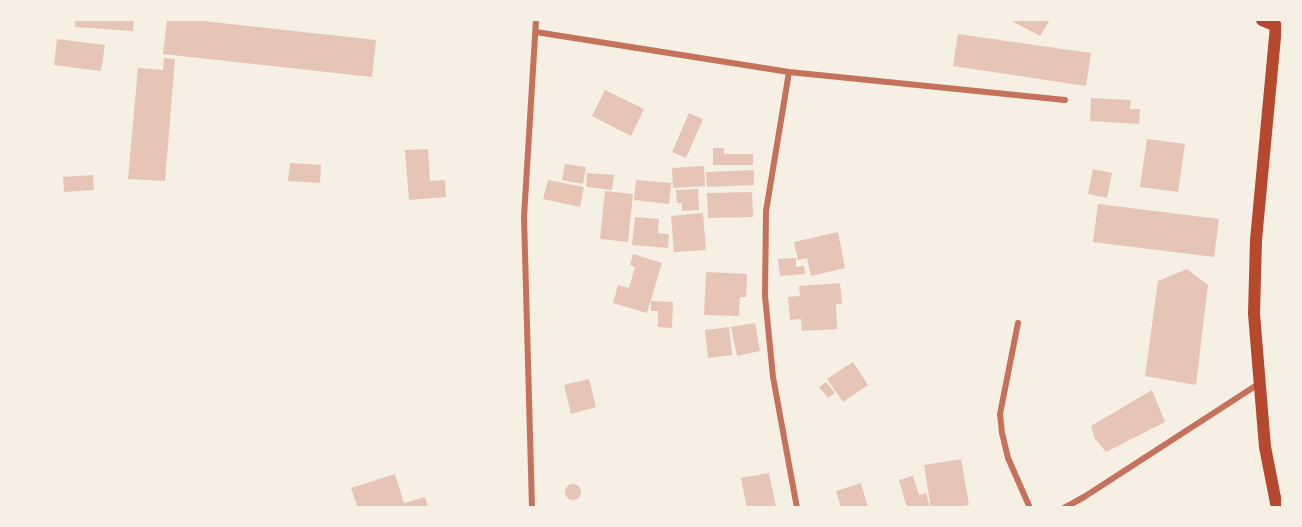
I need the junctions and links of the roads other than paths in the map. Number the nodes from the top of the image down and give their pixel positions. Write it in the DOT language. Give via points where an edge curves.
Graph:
graph roads {
  1 [pos="536,20"];
  2 [pos="1262,20"];
  3 [pos="1279,25"];
  4 [pos="536,32"];
  5 [pos="789,72"];
  6 [pos="1065,100"];
  7 [pos="1018,323"];
  8 [pos="1260,383"];
  9 [pos="532,507"];
  10 [pos="797,507"];
  11 [pos="1030,507"];
  12 [pos="1064,507"];
  13 [pos="1277,507"];
  1 -- 4 [label="street"];
  2 -- 3 [label="main road"];
  3 -- 8 [label="main road" via="1256,240 1254,314"];
  4 -- 5 [label="street"];
  4 -- 9 [label="street" via="524,217"];
  5 -- 6 [label="street"];
  5 -- 10 [label="street" via="766,210 765,296 773,377"];
  7 -- 11 [label="street" via="1000,414 1008,458"];
  8 -- 12 [label="street"];
  8 -- 13 [label="main road" via="1265,447"];
}
